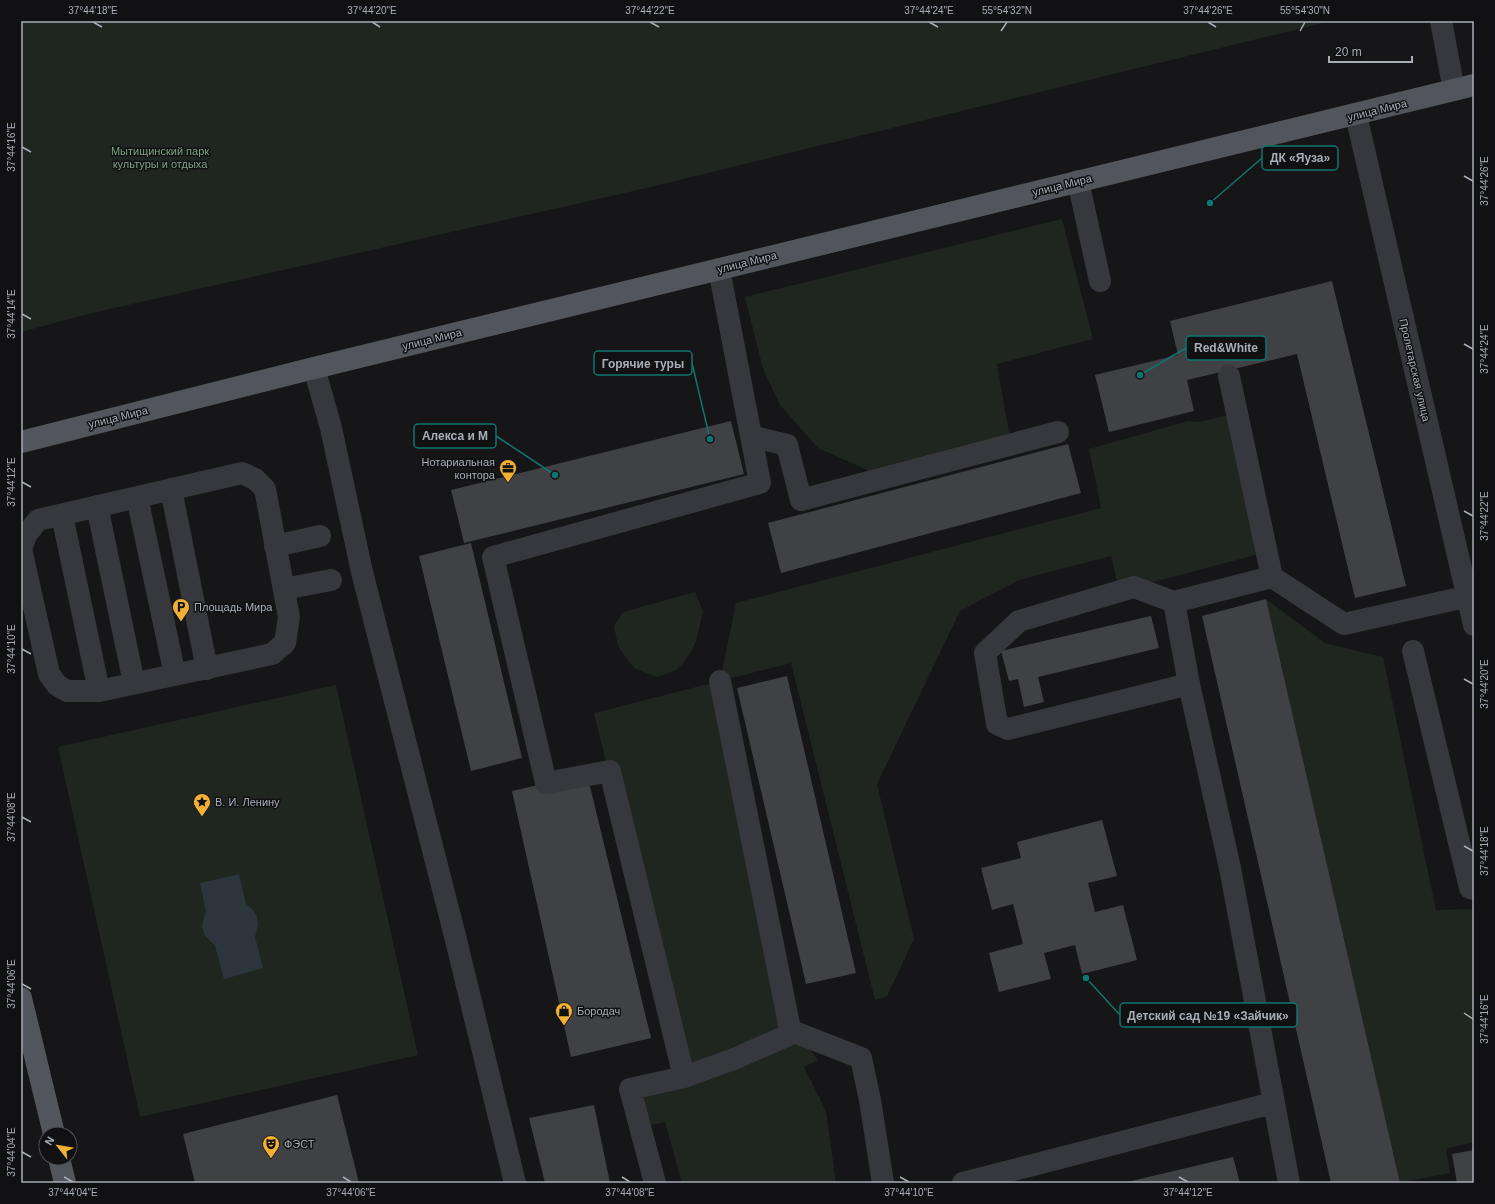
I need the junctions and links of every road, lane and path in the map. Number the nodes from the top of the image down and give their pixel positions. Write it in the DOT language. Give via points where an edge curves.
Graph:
graph roads {
  1 [pos="1441,21"];
  2 [pos="1464,88"];
  3 [pos="1356,115"];
  4 [pos="1078,181"];
  5 [pos="719,270"];
  6 [pos="1100,281"];
  7 [pos="314,368"];
  8 [pos="1229,376"];
  9 [pos="1058,432"];
  10 [pos="751,436"];
  11 [pos="21,442"];
  12 [pos="171,489"];
  13 [pos="137,497"];
  14 [pos="97,506"];
  15 [pos="62,515"];
  16 [pos="320,536"];
  17 [pos="275,546"];
  18 [pos="1272,577"];
  19 [pos="331,580"];
  20 [pos="284,589"];
  21 [pos="1471,596"];
  22 [pos="1174,602"];
  23 [pos="1474,625"];
  24 [pos="1413,651"];
  25 [pos="207,669"];
  26 [pos="175,675"];
  27 [pos="720,681"];
  28 [pos="134,683"];
  29 [pos="1189,684"];
  30 [pos="99,690"];
  31 [pos="1474,889"];
  32 [pos="21,998"];
  33 [pos="791,1034"];
  34 [pos="684,1077"];
  35 [pos="1273,1103"];
  36 [pos="52,1126"];
  37 [pos="61,1166"];
  38 [pos="65,1183"];
  39 [pos="514,1183"];
  40 [pos="655,1183"];
  41 [pos="883,1183"];
  42 [pos="963,1183"];
  43 [pos="1289,1183"];
  1 -- 2 [label="street"];
  2 -- 3 [label="main road, улица Мира"];
  3 -- 4 [label="main road, улица Мира"];
  3 -- 21 [label="street, Пролетарская улица"];
  4 -- 5 [label="main road, улица Мира"];
  4 -- 6 [label="street"];
  5 -- 7 [label="main road, улица Мира"];
  5 -- 10 [label="street"];
  7 -- 11 [label="main road, улица Мира"];
  7 -- 39 [label="street" via="362,572 455,936"];
  8 -- 18 [label="street"];
  9 -- 10 [label="street" via="801,500 787,445"];
  10 -- 34 [label="street" via="760,483 493,557 546,782 610,771"];
  12 -- 13 [label="street"];
  12 -- 17 [label="street" via="242,472 255,479 265,489"];
  12 -- 25 [label="street"];
  13 -- 14 [label="street"];
  13 -- 26 [label="street"];
  14 -- 15 [label="street"];
  14 -- 28 [label="street"];
  15 -- 30 [label="street"];
  15 -- 30 [label="street" via="38,520 26,535 21,548 49,674 67,691"];
  16 -- 17 [label="street"];
  17 -- 20 [label="street"];
  18 -- 21 [label="street" via="1344,624"];
  18 -- 22 [label="street"];
  19 -- 20 [label="street"];
  20 -- 25 [label="street" via="289,617 285,643 272,654"];
  21 -- 23 [label="street, Пролетарская улица"];
  22 -- 29 [label="street"];
  22 -- 29 [label="street" via="1134,587 1019,621 985,653 997,724 1008,729"];
  24 -- 31 [label="street" via="1470,888"];
  25 -- 26 [label="street"];
  26 -- 28 [label="street"];
  27 -- 33 [label="street"];
  28 -- 30 [label="street"];
  29 -- 35 [label="street" via="1230,868"];
  32 -- 36 [label="main road"];
  33 -- 34 [label="street"];
  33 -- 41 [label="street" via="797,1033 861,1058"];
  34 -- 40 [label="street" via="630,1088"];
  35 -- 42 [label="street"];
  35 -- 43 [label="street"];
  37 -- 38 [label="main road"];
}
